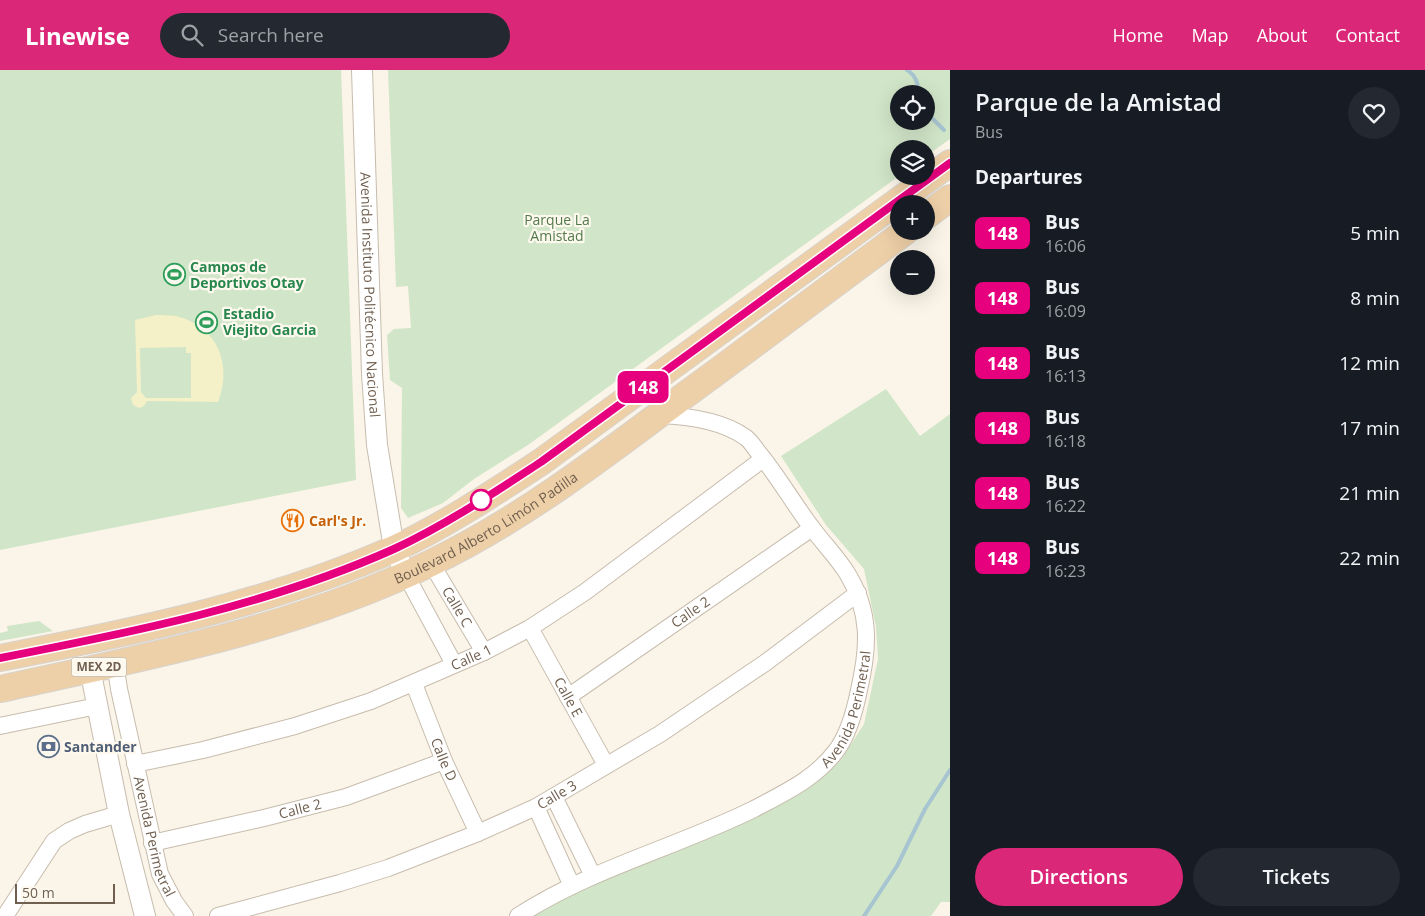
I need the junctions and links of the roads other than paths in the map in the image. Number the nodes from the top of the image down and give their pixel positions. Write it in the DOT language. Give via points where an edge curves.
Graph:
graph roads {
  1 [pos="362,70"];
  2 [pos="940,170"];
  3 [pos="915,195"];
  4 [pos="950,198"];
  5 [pos="935,209"];
  6 [pos="894,240"];
  7 [pos="659,415"];
  8 [pos="763,459"];
  9 [pos="812,528"];
  10 [pos="404,543"];
  11 [pos="431,563"];
  12 [pos="406,575"];
  13 [pos="858,593"];
  14 [pos="530,628"];
  15 [pos="484,652"];
  16 [pos="0,658"];
  17 [pos="115,663"];
  18 [pos="454,664"];
  19 [pos="90,669"];
  20 [pos="414,684"];
  21 [pos="0,688"];
  22 [pos="568,697"];
  23 [pos="97,706"];
  24 [pos="0,726"];
  25 [pos="444,761"];
  26 [pos="135,764"];
  27 [pos="606,766"];
  28 [pos="554,797"];
  29 [pos="536,807"];
  30 [pos="119,814"];
  31 [pos="478,833"];
  32 [pos="152,843"];
  33 [pos="593,876"];
  34 [pos="572,886"];
  35 [pos="4,916"];
  36 [pos="145,916"];
  37 [pos="185,916"];
  38 [pos="218,916"];
  39 [pos="518,916"];
  1 -- 10 [label="street, Avenida Instituto Politécnico Nacional" via="377,446 388,518"];
  2 -- 3 [label="highway"];
  2 -- 10 [label="highway, Boulevard Alberto Limón Padilla / MEX 2D" via="541,462 482,500"];
  4 -- 5 [label="highway"];
  6 -- 7 [label="highway, Boulevard Alberto Limón Padilla / MEX 2D"];
  7 -- 8 [label="street, Avenida Perimetral" via="726,427 746,437"];
  7 -- 11 [label="highway, Boulevard Alberto Limón Padilla / MEX 2D" via="556,490 474,541"];
  8 -- 9 [label="street, Avenida Perimetral"];
  8 -- 14 [label="street, Calle 1" via="585,592"];
  9 -- 13 [label="street, Avenida Perimetral" via="846,571"];
  9 -- 22 [label="street, Calle 2"];
  10 -- 11 [label="street"];
  10 -- 12 [label="street"];
  10 -- 16 [label="highway, Boulevard Alberto Limón Padilla / MEX 2D" via="305,584 232,606 146,628"];
  11 -- 12 [label="highway, Boulevard Alberto Limón Padilla / MEX 2D"];
  11 -- 15 [label="street, Calle C"];
  12 -- 17 [label="highway, Boulevard Alberto Limón Padilla / MEX 2D" via="271,624"];
  12 -- 18 [label="street"];
  13 -- 27 [label="street, Calle 3" via="765,663 660,734"];
  13 -- 33 [label="street, Avenida Perimetral" via="866,621 864,672 848,728 837,750 819,770 793,789 726,823"];
  14 -- 15 [label="street, Calle 1"];
  14 -- 22 [label="street, Calle E"];
  15 -- 18 [label="street, Calle 1"];
  17 -- 19 [label="highway, Boulevard Alberto Limón Padilla / MEX 2D"];
  17 -- 26 [label="street, Avenida Perimetral"];
  18 -- 20 [label="street, Calle 1"];
  19 -- 21 [label="highway, Boulevard Alberto Limón Padilla / MEX 2D"];
  19 -- 23 [label="street"];
  20 -- 25 [label="street, Calle D"];
  20 -- 26 [label="street, Calle 1" via="295,726"];
  22 -- 27 [label="street, Calle E"];
  23 -- 24 [label="street"];
  23 -- 30 [label="street"];
  25 -- 31 [label="street, Calle D"];
  25 -- 32 [label="street, Calle 2" via="346,797"];
  26 -- 32 [label="street, Avenida Perimetral"];
  27 -- 28 [label="street, Calle 3"];
  28 -- 29 [label="street, Calle 3"];
  28 -- 33 [label="street"];
  29 -- 31 [label="street, Calle 3"];
  29 -- 34 [label="street"];
  30 -- 35 [label="street" via="85,824 54,841"];
  30 -- 36 [label="street"];
  31 -- 38 [label="street, Calle 3" via="372,873"];
  32 -- 37 [label="street, Avenida Perimetral" via="160,874"];
  33 -- 34 [label="street, Avenida Perimetral"];
  34 -- 39 [label="street, Avenida Perimetral"];
}
